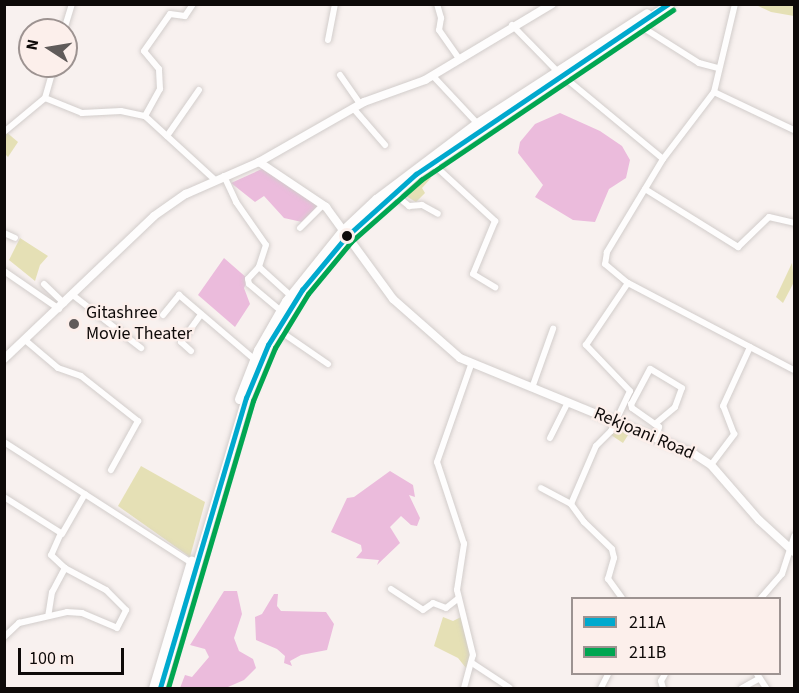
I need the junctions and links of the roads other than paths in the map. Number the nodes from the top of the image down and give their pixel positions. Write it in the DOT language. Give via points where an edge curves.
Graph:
graph roads {
  1 [pos="193,4"];
  2 [pos="335,4"];
  3 [pos="437,4"];
  4 [pos="552,4"];
  5 [pos="659,4"];
  6 [pos="669,4"];
  7 [pos="735,4"];
  8 [pos="512,25"];
  9 [pos="639,26"];
  10 [pos="328,40"];
  11 [pos="458,57"];
  12 [pos="718,68"];
  13 [pos="561,74"];
  14 [pos="340,75"];
  15 [pos="433,76"];
  16 [pos="51,78"];
  17 [pos="199,90"];
  18 [pos="714,92"];
  19 [pos="45,98"];
  20 [pos="356,106"];
  21 [pos="145,116"];
  22 [pos="477,123"];
  23 [pos="795,130"];
  24 [pos="4,132"];
  25 [pos="166,136"];
  26 [pos="385,145"];
  27 [pos="663,159"];
  28 [pos="259,162"];
  29 [pos="432,163"];
  30 [pos="224,176"];
  31 [pos="214,180"];
  32 [pos="645,189"];
  33 [pos="393,193"];
  34 [pos="323,205"];
  35 [pos="438,214"];
  36 [pos="795,223"];
  37 [pos="300,228"];
  38 [pos="4,233"];
  39 [pos="344,234"];
  40 [pos="15,238"];
  41 [pos="259,267"];
  42 [pos="4,271"];
  43 [pos="628,283"];
  44 [pos="44,284"];
  45 [pos="495,287"];
  46 [pos="74,296"];
  47 [pos="290,296"];
  48 [pos="62,306"];
  49 [pos="280,310"];
  50 [pos="201,314"];
  51 [pos="163,315"];
  52 [pos="277,329"];
  53 [pos="553,329"];
  54 [pos="25,340"];
  55 [pos="750,347"];
  56 [pos="141,348"];
  57 [pos="191,351"];
  58 [pos="254,358"];
  59 [pos="4,359"];
  60 [pos="328,364"];
  61 [pos="471,365"];
  62 [pos="795,370"];
  63 [pos="532,388"];
  64 [pos="568,402"];
  65 [pos="616,422"];
  66 [pos="655,424"];
  67 [pos="550,438"];
  68 [pos="656,439"];
  69 [pos="4,442"];
  70 [pos="711,465"];
  71 [pos="111,470"];
  72 [pos="541,488"];
  73 [pos="85,494"];
  74 [pos="4,497"];
  75 [pos="571,504"];
  76 [pos="62,534"];
  77 [pos="795,536"];
  78 [pos="791,549"];
  79 [pos="190,562"];
  80 [pos="65,568"];
  81 [pos="391,589"];
  82 [pos="621,597"];
  83 [pos="762,597"];
  84 [pos="459,598"];
  85 [pos="48,616"];
  86 [pos="4,637"];
  87 [pos="472,663"];
  88 [pos="758,676"];
  89 [pos="153,688"];
  90 [pos="160,688"];
  91 [pos="464,688"];
  92 [pos="510,688"];
  93 [pos="742,688"];
  94 [pos="766,688"];
  1 -- 21 [label="street" via="185,16 170,14 144,51 159,69 160,89"];
  2 -- 10 [label="street"];
  3 -- 11 [label="street" via="439,30"];
  4 -- 8 [label="street"];
  5 -- 13 [label="main road"];
  6 -- 9 [label="main road"];
  7 -- 12 [label="street"];
  8 -- 11 [label="street"];
  8 -- 13 [label="street"];
  9 -- 12 [label="street" via="699,63"];
  9 -- 13 [label="main road"];
  11 -- 15 [label="street"];
  12 -- 18 [label="street"];
  13 -- 22 [label="main road"];
  13 -- 27 [label="street"];
  13 -- 29 [label="main road"];
  14 -- 20 [label="street"];
  15 -- 20 [label="street"];
  15 -- 22 [label="street"];
  16 -- 19 [label="street"];
  17 -- 25 [label="street"];
  18 -- 23 [label="street"];
  18 -- 27 [label="street"];
  19 -- 21 [label="street" via="82,113 121,111"];
  19 -- 24 [label="street"];
  20 -- 26 [label="street"];
  20 -- 28 [label="street"];
  21 -- 25 [label="street"];
  22 -- 39 [label="main road" via="409,170"];
  25 -- 31 [label="street"];
  27 -- 32 [label="street"];
  28 -- 30 [label="street"];
  28 -- 34 [label="street, Rekjoani Road"];
  29 -- 33 [label="main road"];
  29 -- 45 [label="street" via="495,221 474,271 475,276"];
  30 -- 31 [label="street"];
  30 -- 41 [label="street" via="236,202 266,245"];
  31 -- 46 [label="street" via="154,216"];
  32 -- 36 [label="street" via="738,247 769,217"];
  32 -- 43 [label="street" via="605,259"];
  33 -- 35 [label="street" via="409,206 422,205"];
  33 -- 39 [label="main road"];
  34 -- 37 [label="street"];
  34 -- 39 [label="street, Rekjoani Road"];
  38 -- 40 [label="street"];
  39 -- 47 [label="main road"];
  39 -- 52 [label="main road"];
  39 -- 61 [label="street, Rekjoani Road" via="393,299"];
  41 -- 47 [label="street"];
  41 -- 49 [label="street" via="248,279 249,285"];
  42 -- 48 [label="street"];
  43 -- 55 [label="street"];
  43 -- 65 [label="street" via="586,345 630,391"];
  44 -- 48 [label="street"];
  46 -- 48 [label="street"];
  46 -- 56 [label="street"];
  47 -- 49 [label="main road"];
  48 -- 54 [label="street"];
  49 -- 58 [label="main road"];
  50 -- 51 [label="street" via="179,295"];
  50 -- 57 [label="street" via="181,342"];
  50 -- 58 [label="street"];
  52 -- 60 [label="street"];
  52 -- 90 [label="main road" via="252,380 228,452"];
  53 -- 63 [label="street"];
  54 -- 59 [label="street"];
  54 -- 71 [label="street" via="58,368 81,376 138,421"];
  55 -- 62 [label="street"];
  55 -- 70 [label="street" via="723,406 734,434"];
  58 -- 79 [label="main road"];
  61 -- 63 [label="street, Rekjoani Road"];
  61 -- 84 [label="street" via="437,462 464,544"];
  63 -- 64 [label="street, Rekjoani Road"];
  64 -- 65 [label="street, Rekjoani Road"];
  64 -- 67 [label="street"];
  65 -- 68 [label="street, Rekjoani Road"];
  65 -- 75 [label="street" via="596,446"];
  66 -- 66 [label="street" via="631,404 650,369 682,388 675,407"];
  66 -- 68 [label="street" via="659,435"];
  68 -- 70 [label="street, Rekjoani Road"];
  69 -- 73 [label="street"];
  70 -- 78 [label="street, Rekjoani Road"];
  72 -- 75 [label="street"];
  73 -- 76 [label="street"];
  73 -- 79 [label="street"];
  74 -- 76 [label="street"];
  75 -- 82 [label="street" via="612,549 614,558 608,579"];
  76 -- 80 [label="street" via="51,555"];
  77 -- 78 [label="street"];
  78 -- 83 [label="street" via="782,574"];
  79 -- 89 [label="main road"];
  80 -- 85 [label="street" via="52,592"];
  80 -- 85 [label="street" via="106,590 124,605 125,618 117,628 82,613"];
  81 -- 84 [label="street" via="423,610 433,603 446,608"];
  84 -- 87 [label="street"];
  85 -- 86 [label="street" via="12,627"];
  87 -- 91 [label="street"];
  87 -- 92 [label="street"];
  88 -- 93 [label="street"];
  88 -- 94 [label="street"];
}
